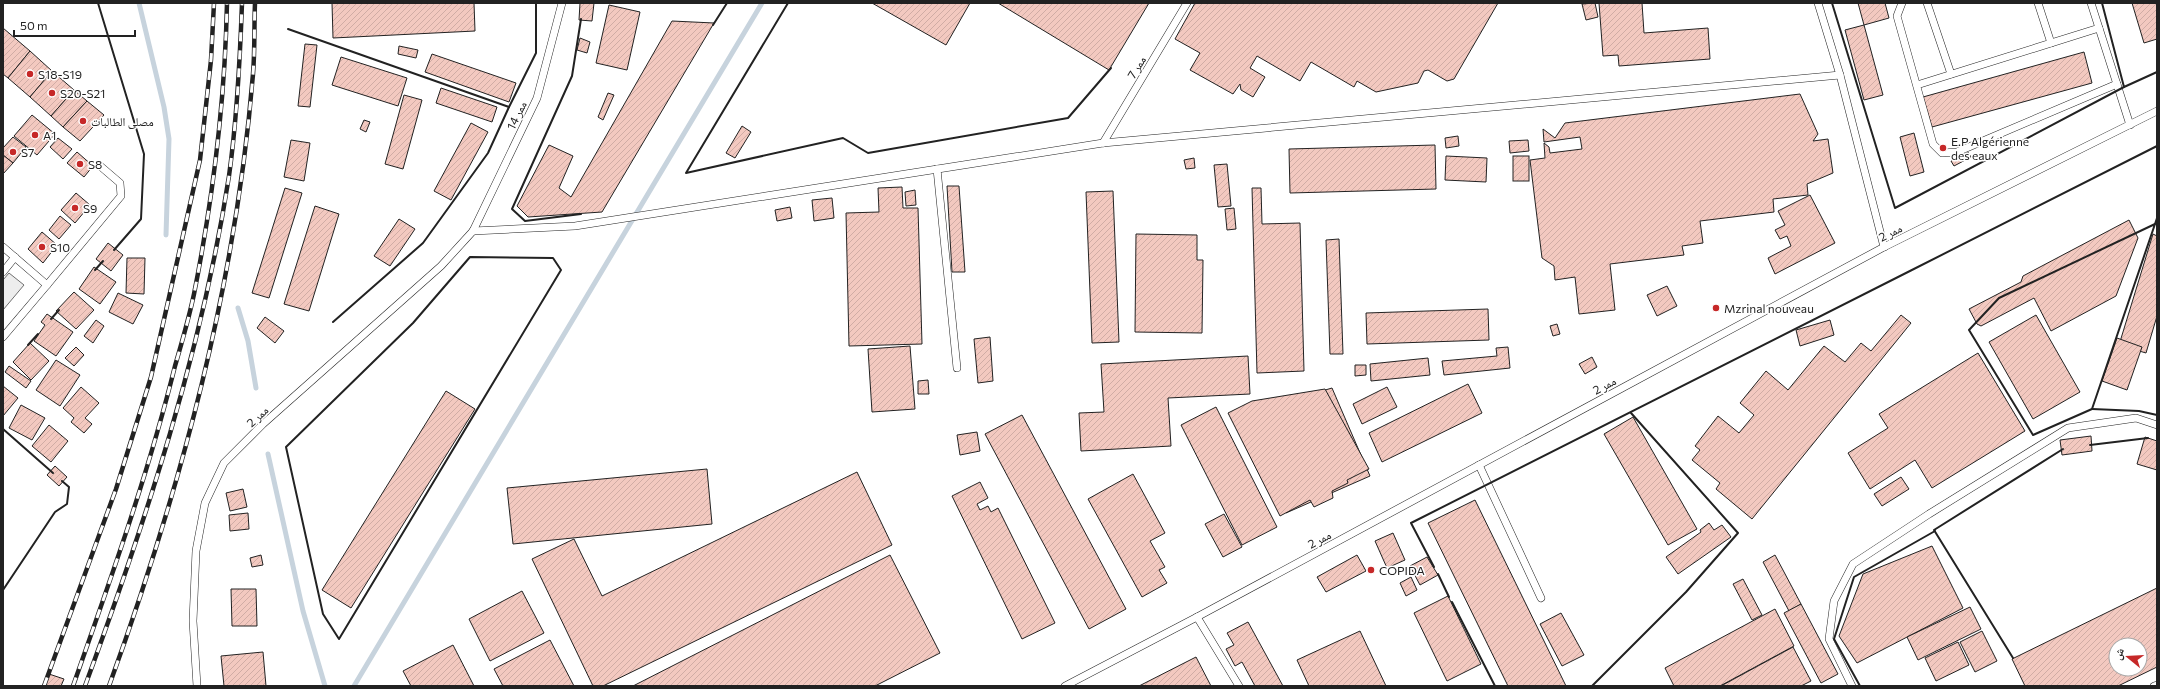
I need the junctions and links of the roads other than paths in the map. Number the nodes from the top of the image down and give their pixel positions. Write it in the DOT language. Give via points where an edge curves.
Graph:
graph roads {
  1 [pos="562,3"];
  2 [pos="1187,3"];
  3 [pos="1818,3"];
  4 [pos="1902,3"];
  5 [pos="1927,3"];
  6 [pos="2038,3"];
  7 [pos="2091,3"];
  8 [pos="2099,28"];
  9 [pos="2051,43"];
  10 [pos="1840,74"];
  11 [pos="1951,74"];
  12 [pos="2117,84"];
  13 [pos="1916,85"];
  14 [pos="2157,111"];
  15 [pos="2130,125"];
  16 [pos="1103,143"];
  17 [pos="99,165"];
  18 [pos="938,169"];
  19 [pos="472,231"];
  20 [pos="3,247"];
  21 [pos="1884,247"];
  22 [pos="15,257"];
  23 [pos="3,272"];
  24 [pos="47,285"];
  25 [pos="3,337"];
  26 [pos="957,368"];
  27 [pos="2157,425"];
  28 [pos="1479,465"];
  29 [pos="1541,598"];
  30 [pos="1197,617"];
  31 [pos="197,686"];
  32 [pos="1065,686"];
  33 [pos="1239,686"];
  34 [pos="1852,686"];
  1 -- 19 [label="lane, ممر 14" via="537,98"];
  2 -- 16 [label="lane, ممر 7"];
  3 -- 10 [label="lane"];
  4 -- 13 [label="lane" via="1897,16"];
  5 -- 11 [label="lane"];
  6 -- 9 [label="lane"];
  7 -- 8 [label="lane"];
  8 -- 9 [label="lane"];
  8 -- 12 [label="lane"];
  9 -- 11 [label="lane"];
  10 -- 16 [label="lane"];
  10 -- 21 [label="lane"];
  11 -- 13 [label="lane"];
  12 -- 13 [label="lane" via="1957,152 1942,153 1933,144"];
  12 -- 15 [label="lane"];
  14 -- 15 [label="lane, ممر 2"];
  15 -- 21 [label="lane, ممر 2"];
  16 -- 18 [label="lane"];
  17 -- 24 [label="lane" via="120,183 121,196"];
  18 -- 19 [label="lane" via="575,226"];
  18 -- 26 [label="lane"];
  19 -- 31 [label="lane, ممر 2" via="440,266 263,424 224,463 205,503 196,552 193,621"];
  20 -- 22 [label="lane"];
  21 -- 28 [label="lane, ممر 2"];
  22 -- 23 [label="lane"];
  22 -- 24 [label="lane"];
  24 -- 25 [label="lane"];
  27 -- 34 [label="lane" via="2136,418 2068,428 1853,564 1834,601 1829,640"];
  28 -- 29 [label="lane"];
  28 -- 30 [label="lane, ممر 2"];
  30 -- 32 [label="lane, ممر 2"];
  30 -- 33 [label="lane"];
}
